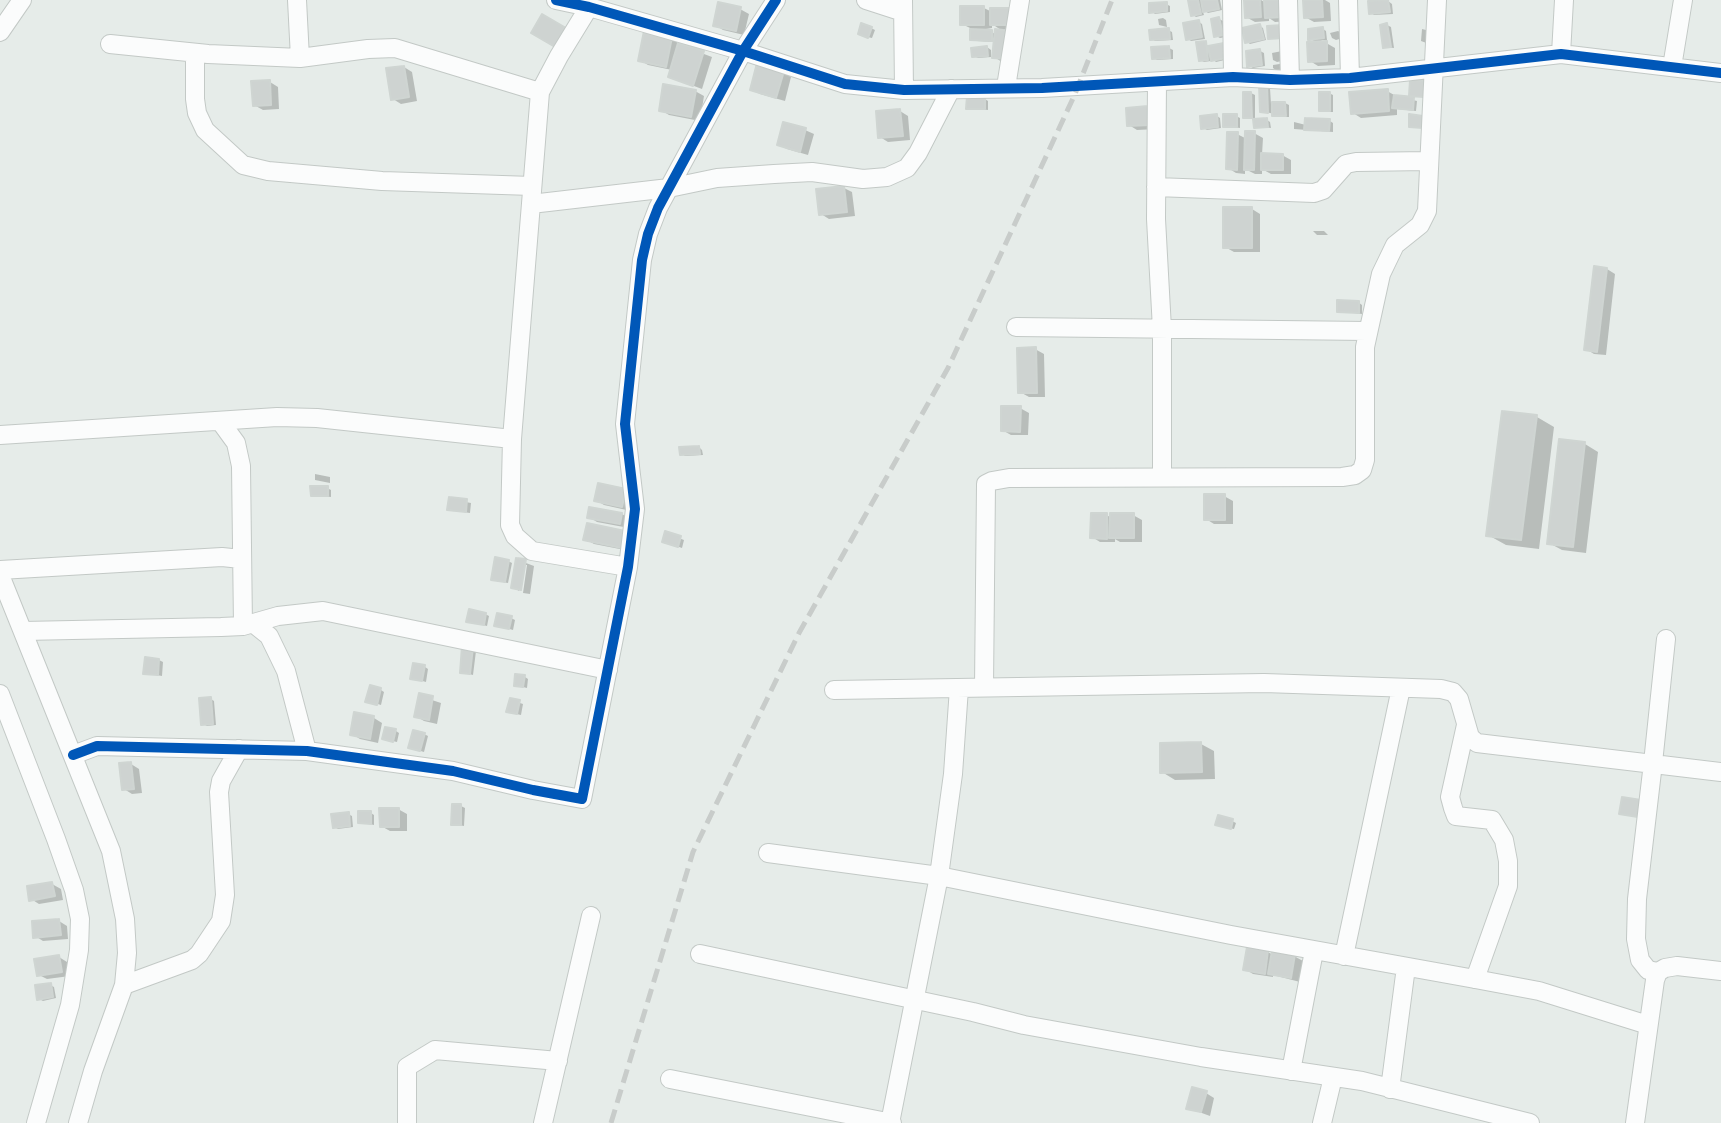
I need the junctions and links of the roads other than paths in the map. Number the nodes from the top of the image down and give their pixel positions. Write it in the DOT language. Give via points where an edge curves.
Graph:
graph roads {
  1 [pos="22,0"];
  2 [pos="297,0"];
  3 [pos="556,0"];
  4 [pos="776,0"];
  5 [pos="866,0"];
  6 [pos="1020,0"];
  7 [pos="1232,0"];
  8 [pos="1288,0"];
  9 [pos="1348,0"];
  10 [pos="1437,0"];
  11 [pos="1564,0"];
  12 [pos="1683,0"];
  13 [pos="590,6"];
  14 [pos="903,6"];
  15 [pos="0,32"];
  16 [pos="110,44"];
  17 [pos="743,51"];
  18 [pos="195,53"];
  19 [pos="1561,54"];
  20 [pos="300,58"];
  21 [pos="1672,67"];
  22 [pos="1432,69"];
  23 [pos="1721,73"];
  24 [pos="1233,77"];
  25 [pos="1350,78"];
  26 [pos="1290,80"];
  27 [pos="1157,82"];
  28 [pos="1006,87"];
  29 [pos="951,89"];
  30 [pos="904,90"];
  31 [pos="540,93"];
  32 [pos="1429,161"];
  33 [pos="1156,187"];
  34 [pos="668,188"];
  35 [pos="532,195"];
  36 [pos="1016,327"];
  37 [pos="1162,329"];
  38 [pos="1367,331"];
  39 [pos="220,421"];
  40 [pos="0,435"];
  41 [pos="512,439"];
  42 [pos="1162,477"];
  43 [pos="241,559"];
  44 [pos="628,567"];
  45 [pos="0,572"];
  46 [pos="248,625"];
  47 [pos="23,631"];
  48 [pos="1665,639"];
  49 [pos="608,670"];
  50 [pos="984,687"];
  51 [pos="959,688"];
  52 [pos="1401,688"];
  53 [pos="834,690"];
  54 [pos="0,694"];
  55 [pos="1465,725"];
  56 [pos="239,749"];
  57 [pos="307,751"];
  58 [pos="73,755"];
  59 [pos="1653,764"];
  60 [pos="1721,772"];
  61 [pos="768,853"];
  62 [pos="939,876"];
  63 [pos="592,916"];
  64 [pos="1314,951"];
  65 [pos="700,954"];
  66 [pos="1344,956"];
  67 [pos="1406,967"];
  68 [pos="1721,971"];
  69 [pos="1658,972"];
  70 [pos="1475,979"];
  71 [pos="124,985"];
  72 [pos="915,1000"];
  73 [pos="1648,1025"];
  74 [pos="558,1061"];
  75 [pos="1291,1071"];
  76 [pos="1333,1077"];
  77 [pos="670,1079"];
  78 [pos="1390,1089"];
  79 [pos="36,1123"];
  80 [pos="78,1123"];
  81 [pos="407,1123"];
  82 [pos="542,1123"];
  83 [pos="890,1123"];
  84 [pos="1322,1123"];
  85 [pos="1530,1123"];
  86 [pos="1635,1123"];
  1 -- 15 [label="street"];
  2 -- 20 [label="street"];
  3 -- 13 [label="street"];
  4 -- 17 [label="street"];
  5 -- 14 [label="street"];
  6 -- 28 [label="street"];
  7 -- 24 [label="street"];
  8 -- 26 [label="street"];
  9 -- 25 [label="street"];
  10 -- 22 [label="street"];
  11 -- 19 [label="street"];
  12 -- 21 [label="street"];
  13 -- 17 [label="street"];
  13 -- 31 [label="street"];
  14 -- 30 [label="street"];
  16 -- 18 [label="street"];
  17 -- 30 [label="street" via="845,85"];
  17 -- 34 [label="street"];
  18 -- 20 [label="street"];
  18 -- 35 [label="street" via="197,113 205,130 243,166"];
  19 -- 21 [label="street"];
  19 -- 22 [label="street"];
  20 -- 31 [label="street" via="395,48"];
  21 -- 23 [label="street"];
  22 -- 25 [label="street"];
  22 -- 32 [label="street"];
  24 -- 26 [label="street"];
  24 -- 27 [label="street"];
  25 -- 26 [label="street"];
  27 -- 28 [label="street"];
  27 -- 33 [label="street"];
  28 -- 29 [label="street"];
  29 -- 30 [label="street"];
  29 -- 34 [label="street" via="918,153 907,167 887,177 863,179 812,172 717,178"];
  31 -- 35 [label="street"];
  32 -- 33 [label="street" via="1346,164 1323,190 1314,193"];
  32 -- 38 [label="street" via="1427,211 1420,225 1395,245 1381,274"];
  33 -- 37 [label="street"];
  34 -- 35 [label="street"];
  34 -- 44 [label="street" via="642,260 625,424 635,509"];
  35 -- 41 [label="street"];
  36 -- 37 [label="street"];
  37 -- 38 [label="street"];
  37 -- 42 [label="street"];
  38 -- 42 [label="street" via="1365,460 1355,475"];
  39 -- 40 [label="street"];
  39 -- 41 [label="street" via="317,418"];
  39 -- 43 [label="street" via="240,453"];
  41 -- 44 [label="street" via="510,525 524,546"];
  42 -- 50 [label="street" via="1009,478 986,484"];
  43 -- 45 [label="street"];
  43 -- 46 [label="street"];
  44 -- 49 [label="street"];
  45 -- 47 [label="street"];
  46 -- 47 [label="street"];
  46 -- 49 [label="street" via="323,611"];
  46 -- 57 [label="street" via="269,636 286,671"];
  47 -- 58 [label="street"];
  48 -- 59 [label="street"];
  49 -- 57 [label="street" via="582,799 453,771"];
  50 -- 51 [label="street"];
  50 -- 52 [label="street" via="1264,683"];
  51 -- 53 [label="street"];
  51 -- 62 [label="street"];
  52 -- 55 [label="street" via="1453,692 1459,698"];
  52 -- 66 [label="street"];
  54 -- 79 [label="street" via="57,839 80,919 70,1005"];
  55 -- 59 [label="street" via="1478,743"];
  55 -- 70 [label="street" via="1450,797 1453,808 1456,816 1492,820 1504,840 1508,861 1508,886"];
  56 -- 57 [label="street"];
  56 -- 58 [label="street" via="97,746"];
  56 -- 71 [label="street" via="219,792 225,895 221,921 192,960"];
  58 -- 71 [label="street" via="120,885 127,953"];
  59 -- 60 [label="street"];
  59 -- 69 [label="street" via="1636,939 1644,967"];
  61 -- 62 [label="street"];
  62 -- 64 [label="street"];
  62 -- 72 [label="street"];
  63 -- 74 [label="street"];
  64 -- 66 [label="street"];
  64 -- 75 [label="street"];
  65 -- 72 [label="street"];
  66 -- 67 [label="street"];
  67 -- 70 [label="street"];
  67 -- 78 [label="street"];
  68 -- 69 [label="street" via="1676,966"];
  69 -- 73 [label="street"];
  70 -- 73 [label="street" via="1539,991"];
  71 -- 80 [label="street"];
  72 -- 75 [label="street" via="1024,1025"];
  72 -- 83 [label="street"];
  73 -- 86 [label="street"];
  74 -- 81 [label="street" via="435,1050 407,1067"];
  74 -- 82 [label="street"];
  75 -- 76 [label="street"];
  76 -- 78 [label="street"];
  76 -- 84 [label="street"];
  77 -- 83 [label="street"];
  78 -- 85 [label="street"];
}
